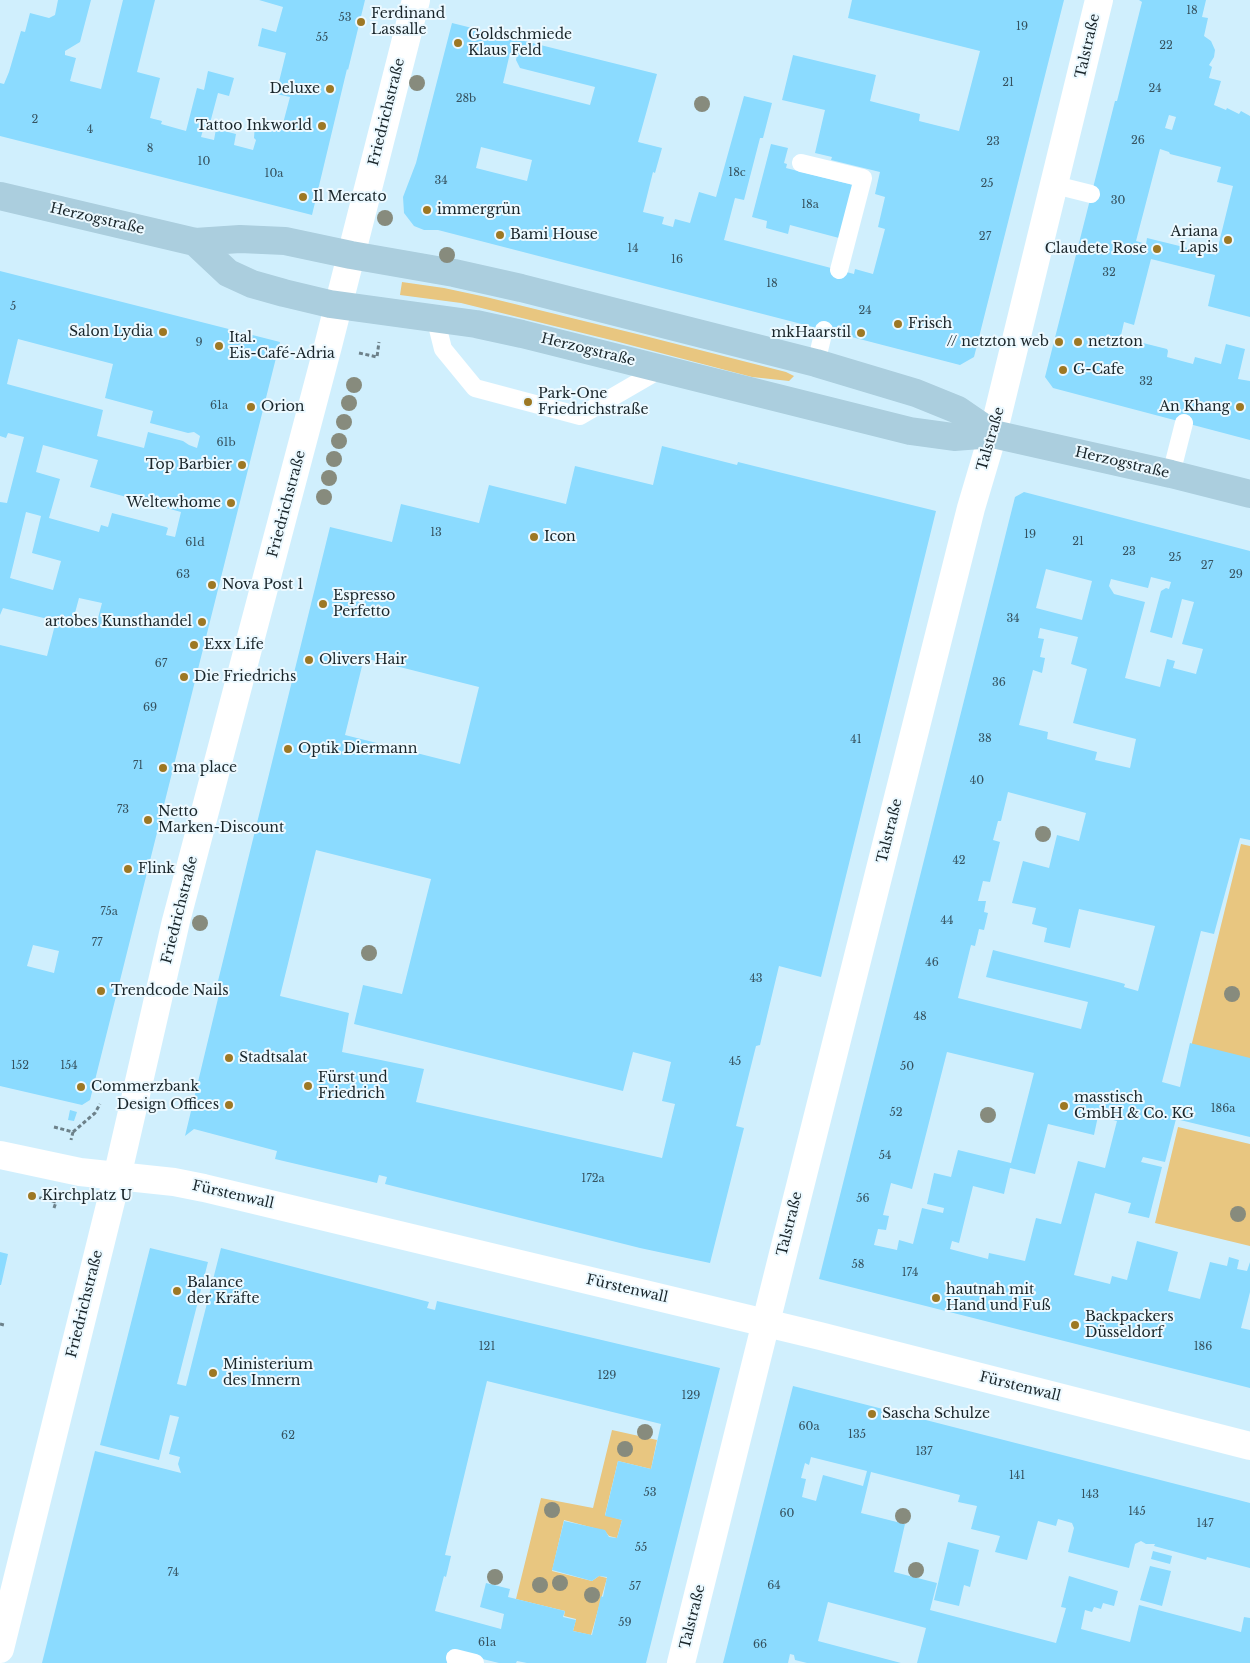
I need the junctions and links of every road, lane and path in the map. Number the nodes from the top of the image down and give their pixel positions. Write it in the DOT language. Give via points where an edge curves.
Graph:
graph roads {
  1 [pos="416,0"];
  2 [pos="1099,0"];
  3 [pos="801,163"];
  4 [pos="1055,185"];
  5 [pos="1091,194"];
  6 [pos="0,196"];
  7 [pos="195,242"];
  8 [pos="351,255"];
  9 [pos="839,270"];
  10 [pos="339,305"];
  11 [pos="435,317"];
  12 [pos="824,330"];
  13 [pos="816,363"];
  14 [pos="661,369"];
  15 [pos="1184,423"];
  16 [pos="994,434"];
  17 [pos="1171,474"];
  18 [pos="1250,494"];
  19 [pos="0,1155"];
  20 [pos="117,1177"];
  21 [pos="32,1196"];
  22 [pos="56,1202"];
  23 [pos="766,1323"];
  24 [pos="1250,1446"];
  25 [pos="0,1649"];
  26 [pos="455,1658"];
  27 [pos="474,1663"];
  28 [pos="682,1663"];
  1 -- 8 [label="street, Friedrichstraße"];
  2 -- 4 [label="street, Talstraße"];
  3 -- 9 [label="lane" via="863,178"];
  4 -- 5 [label="lane"];
  4 -- 16 [label="street, Talstraße"];
  6 -- 7 [label="main road, Herzogstraße"];
  7 -- 8 [label="main road, Herzogstraße" via="263,239"];
  7 -- 10 [label="main road, Herzogstraße" via="228,273 240,279"];
  8 -- 10 [label="street, Friedrichstraße"];
  8 -- 13 [label="main road, Herzogstraße" via="521,288"];
  10 -- 11 [label="main road, Herzogstraße"];
  10 -- 20 [label="street, Friedrichstraße" via="176,921"];
  11 -- 14 [label="main road, Herzogstraße" via="522,334"];
  11 -- 14 [label="lane" via="443,349 475,388 580,416"];
  12 -- 13 [label="lane"];
  13 -- 16 [label="main road, Herzogstraße" via="916,392 958,410"];
  14 -- 16 [label="main road, Herzogstraße" via="910,431 954,437"];
  15 -- 17 [label="lane"];
  16 -- 17 [label="main road, Herzogstraße"];
  16 -- 23 [label="street, Talstraße" via="968,518"];
  17 -- 18 [label="main road, Herzogstraße"];
  19 -- 20 [label="street, Fürstenwall"];
  20 -- 23 [label="street, Fürstenwall" via="204,1188"];
  20 -- 25 [label="street, Friedrichstraße"];
  21 -- 22 [label="path"];
  23 -- 24 [label="street, Fürstenwall"];
  23 -- 28 [label="street, Talstraße"];
  26 -- 27 [label="lane"];
}
